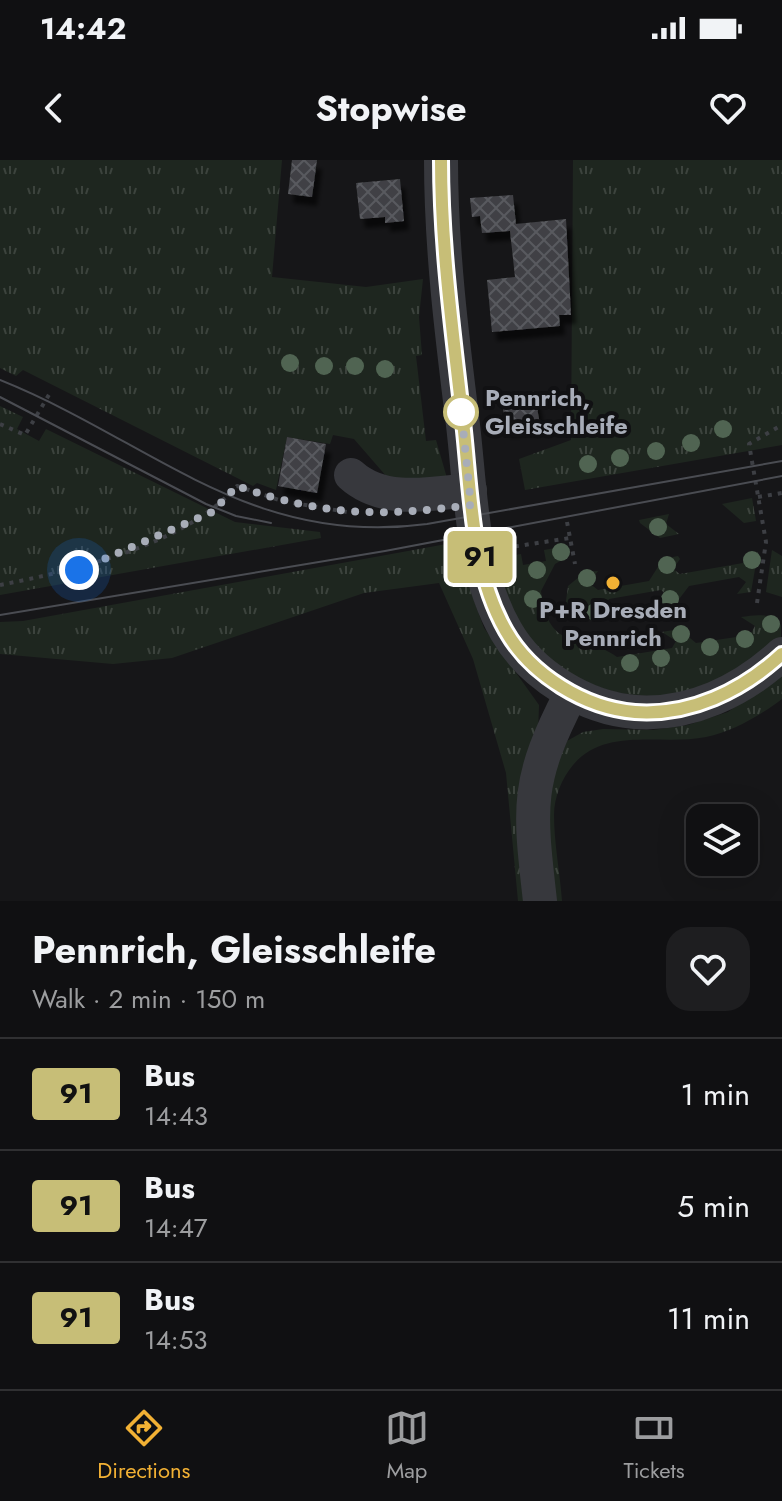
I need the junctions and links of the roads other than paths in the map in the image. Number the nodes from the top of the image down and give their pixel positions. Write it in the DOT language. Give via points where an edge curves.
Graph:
graph roads {
  1 [pos="441,160"];
  2 [pos="351,475"];
  3 [pos="470,490"];
  4 [pos="782,654"];
  5 [pos="571,694"];
  6 [pos="540,901"];
  1 -- 3 [label="street" via="441,232"];
  2 -- 3 [label="street" via="366,489 404,495"];
  3 -- 5 [label="street" via="489,595 507,633 533,665"];
  4 -- 5 [label="street" via="733,690 693,707 658,713 619,711"];
  5 -- 6 [label="street" via="544,747 532,791"];
}
